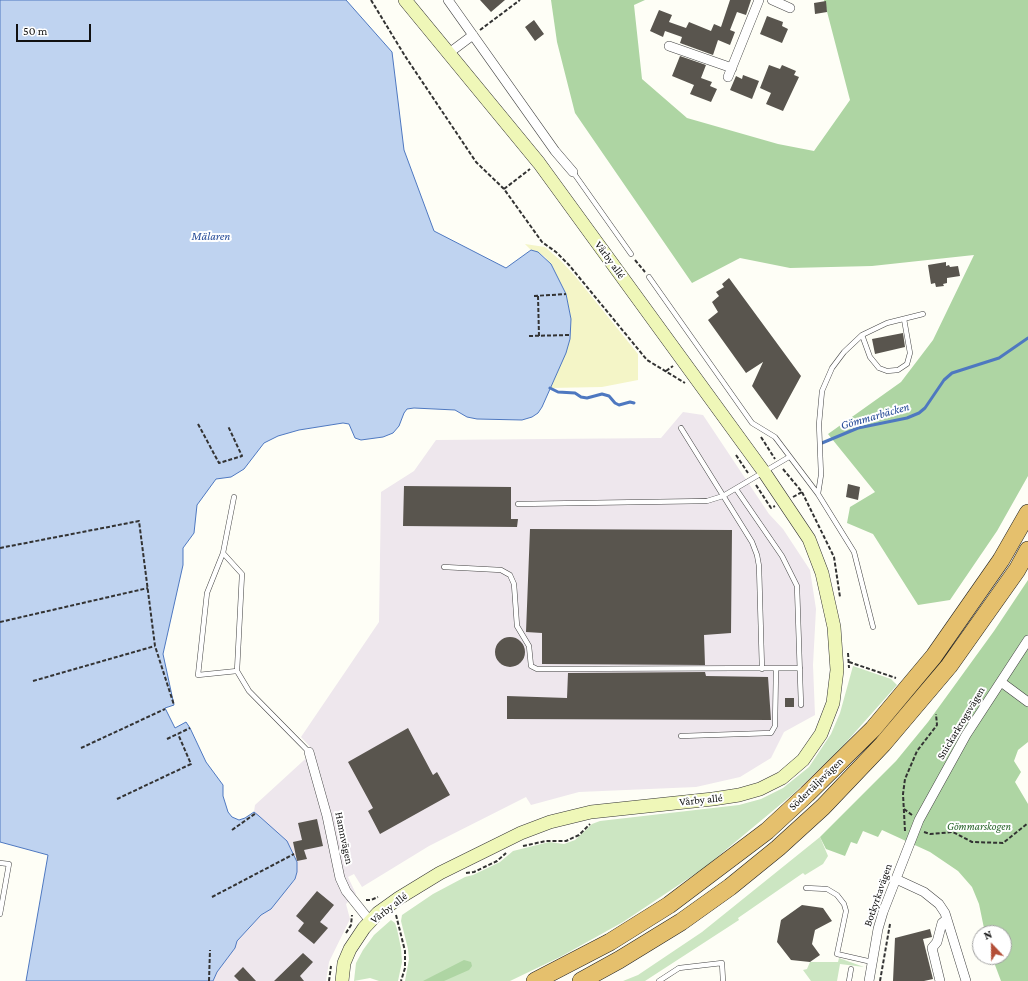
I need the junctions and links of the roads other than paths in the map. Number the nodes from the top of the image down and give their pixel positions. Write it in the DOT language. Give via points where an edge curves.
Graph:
graph roads {
  1 [pos="405,0"];
  2 [pos="448,0"];
  3 [pos="758,0"];
  4 [pos="772,0"];
  5 [pos="790,8"];
  6 [pos="473,35"];
  7 [pos="669,46"];
  8 [pos="449,53"];
  9 [pos="573,172"];
  10 [pos="631,254"];
  11 [pos="649,278"];
  12 [pos="923,314"];
  13 [pos="904,319"];
  14 [pos="862,335"];
  15 [pos="681,428"];
  16 [pos="789,457"];
  17 [pos="764,472"];
  18 [pos="736,489"];
  19 [pos="818,494"];
  20 [pos="723,496"];
  21 [pos="234,497"];
  22 [pos="518,504"];
  23 [pos="1028,513"];
  24 [pos="1028,550"];
  25 [pos="222,552"];
  26 [pos="444,567"];
  27 [pos="873,627"];
  28 [pos="1028,640"];
  29 [pos="800,668"];
  30 [pos="762,669"];
  31 [pos="776,669"];
  32 [pos="237,672"];
  33 [pos="1001,682"];
  34 [pos="1028,702"];
  35 [pos="801,705"];
  36 [pos="681,736"];
  37 [pos="309,752"];
  38 [pos="919,820"];
  39 [pos="0,863"];
  40 [pos="896,879"];
  41 [pos="806,888"];
  42 [pos="0,914"];
  43 [pos="947,919"];
  44 [pos="370,921"];
  45 [pos="872,962"];
  46 [pos="851,969"];
  47 [pos="342,981"];
  48 [pos="535,981"];
  49 [pos="581,981"];
  50 [pos="659,981"];
  51 [pos="723,981"];
  52 [pos="849,981"];
  53 [pos="869,981"];
  54 [pos="940,981"];
  55 [pos="966,981"];
  1 -- 8 [label="street, Vårby allé"];
  2 -- 6 [label="street"];
  3 -- 7 [label="street" via="730,73"];
  4 -- 5 [label="street"];
  6 -- 8 [label="street"];
  6 -- 9 [label="street" via="555,151"];
  8 -- 17 [label="street, Vårby allé" via="539,163"];
  9 -- 10 [label="lane"];
  11 -- 16 [label="lane" via="752,423 775,437"];
  12 -- 13 [label="lane"];
  13 -- 14 [label="lane" via="887,323"];
  13 -- 14 [label="lane" via="910,353 907,364 898,370 887,371 879,368 870,357"];
  14 -- 19 [label="lane" via="832,368 822,391 819,424 821,475"];
  15 -- 20 [label="lane"];
  16 -- 17 [label="lane"];
  16 -- 19 [label="lane"];
  17 -- 18 [label="lane"];
  17 -- 44 [label="street, Vårby allé" via="809,539 822,573 838,658 835,693 827,723 816,744 797,766 775,782 739,795 591,812 556,820 521,833 434,877 399,898"];
  18 -- 20 [label="lane"];
  18 -- 29 [label="lane" via="782,556 795,582"];
  19 -- 27 [label="lane" via="854,552"];
  20 -- 22 [label="lane" via="707,501"];
  20 -- 30 [label="lane" via="752,542 760,566"];
  21 -- 25 [label="lane"];
  23 -- 48 [label="highway, Södertäljevägen" via="1001,560 934,656 873,729 807,794 767,831 669,905 610,942"];
  24 -- 49 [label="highway, Södertäljevägen" via="1017,570 950,666 883,744 823,807 730,887 680,922"];
  25 -- 32 [label="lane" via="242,574"];
  25 -- 32 [label="lane" via="206,593 198,675"];
  26 -- 30 [label="lane" via="501,570 510,575 514,584 517,626 529,646 530,663 534,669"];
  28 -- 33 [label="street, Snickarkrogsvägen"];
  29 -- 31 [label="lane"];
  29 -- 35 [label="lane"];
  30 -- 31 [label="lane"];
  31 -- 36 [label="lane" via="776,726 771,733"];
  32 -- 37 [label="lane" via="249,691"];
  33 -- 34 [label="street"];
  33 -- 38 [label="street, Snickarkrogsvägen" via="966,735"];
  37 -- 44 [label="street, Hamnvägen" via="327,816 340,878 346,891"];
  38 -- 40 [label="street, Botkyrkavägen"];
  39 -- 42 [label="lane" via="9,864"];
  40 -- 43 [label="street" via="933,898"];
  40 -- 45 [label="street, Botkyrkavägen" via="878,929"];
  41 -- 45 [label="lane" via="828,889 844,904 846,911 837,954"];
  43 -- 54 [label="street" via="942,923 937,942 932,948"];
  43 -- 55 [label="street"];
  44 -- 47 [label="street, Vårby allé" via="350,949 344,964"];
  45 -- 53 [label="street, Botkyrkavägen"];
  46 -- 52 [label="lane"];
  50 -- 51 [label="lane" via="679,968 722,963"];
}
